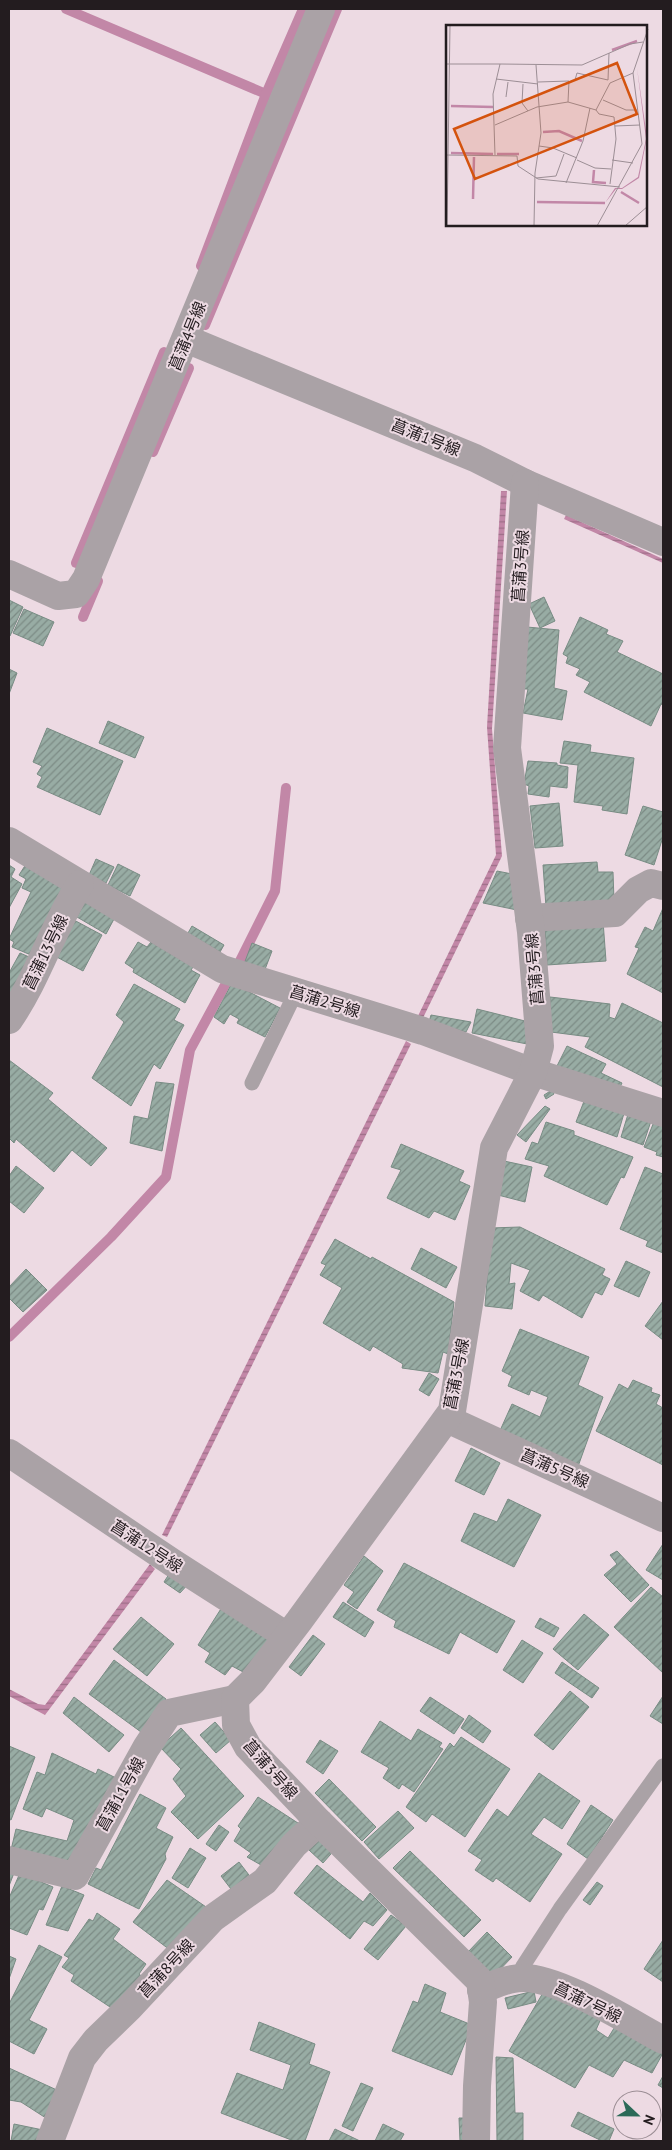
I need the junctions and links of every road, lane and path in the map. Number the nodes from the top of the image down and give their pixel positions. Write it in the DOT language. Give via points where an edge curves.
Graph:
graph roads {
  1 [pos="321,9"];
  2 [pos="186,339"];
  3 [pos="525,483"];
  4 [pos="663,542"];
  5 [pos="9,574"];
  6 [pos="9,841"];
  7 [pos="80,884"];
  8 [pos="663,886"];
  9 [pos="529,918"];
  10 [pos="296,992"];
  11 [pos="9,1020"];
  12 [pos="533,1072"];
  13 [pos="252,1083"];
  14 [pos="663,1113"];
  15 [pos="446,1419"];
  16 [pos="9,1453"];
  17 [pos="663,1518"];
  18 [pos="287,1636"];
  19 [pos="235,1699"];
  20 [pos="663,1766"];
  21 [pos="318,1822"];
  22 [pos="9,1860"];
  23 [pos="518,1978"];
  24 [pos="481,1990"];
  25 [pos="663,2040"];
  26 [pos="50,2141"];
  27 [pos="476,2141"];
  1 -- 2 [label="street, 菖蒲4号線"];
  2 -- 3 [label="street, 菖蒲1号線" via="475,458"];
  2 -- 5 [label="street, 菖蒲4号線" via="86,579 76,594 58,596"];
  3 -- 4 [label="street, 菖蒲1号線"];
  3 -- 9 [label="street, 菖蒲3号線" via="507,748"];
  6 -- 7 [label="street, 菖蒲2号線"];
  7 -- 10 [label="street, 菖蒲2号線" via="222,969"];
  7 -- 11 [label="street, 菖蒲13号線"];
  8 -- 9 [label="street" via="651,883 638,890 615,913"];
  9 -- 12 [label="street, 菖蒲3号線" via="540,1046"];
  10 -- 12 [label="street, 菖蒲2号線" via="423,1031"];
  10 -- 13 [label="lane"];
  12 -- 14 [label="street, 菖蒲2号線"];
  12 -- 15 [label="street, 菖蒲3号線" via="494,1148 452,1410"];
  15 -- 17 [label="street, 菖蒲5号線"];
  15 -- 18 [label="street, 菖蒲3号線"];
  16 -- 18 [label="street, 菖蒲12号線"];
  18 -- 19 [label="street, 菖蒲3号線"];
  19 -- 21 [label="street, 菖蒲3号線" via="236,1725 248,1747"];
  19 -- 22 [label="street, 菖蒲11号線" via="169,1713 75,1876"];
  20 -- 23 [label="lane" via="560,1909 522,1966"];
  21 -- 24 [label="street, 菖蒲3号線" via="480,1981"];
  21 -- 26 [label="street, 菖蒲8号線" via="264,1881 214,1918 96,2040 82,2058"];
  23 -- 24 [label="street, 菖蒲7号線"];
  23 -- 25 [label="street, 菖蒲7号線" via="563,1987"];
  24 -- 27 [label="street, 菖蒲3号線"];
}
